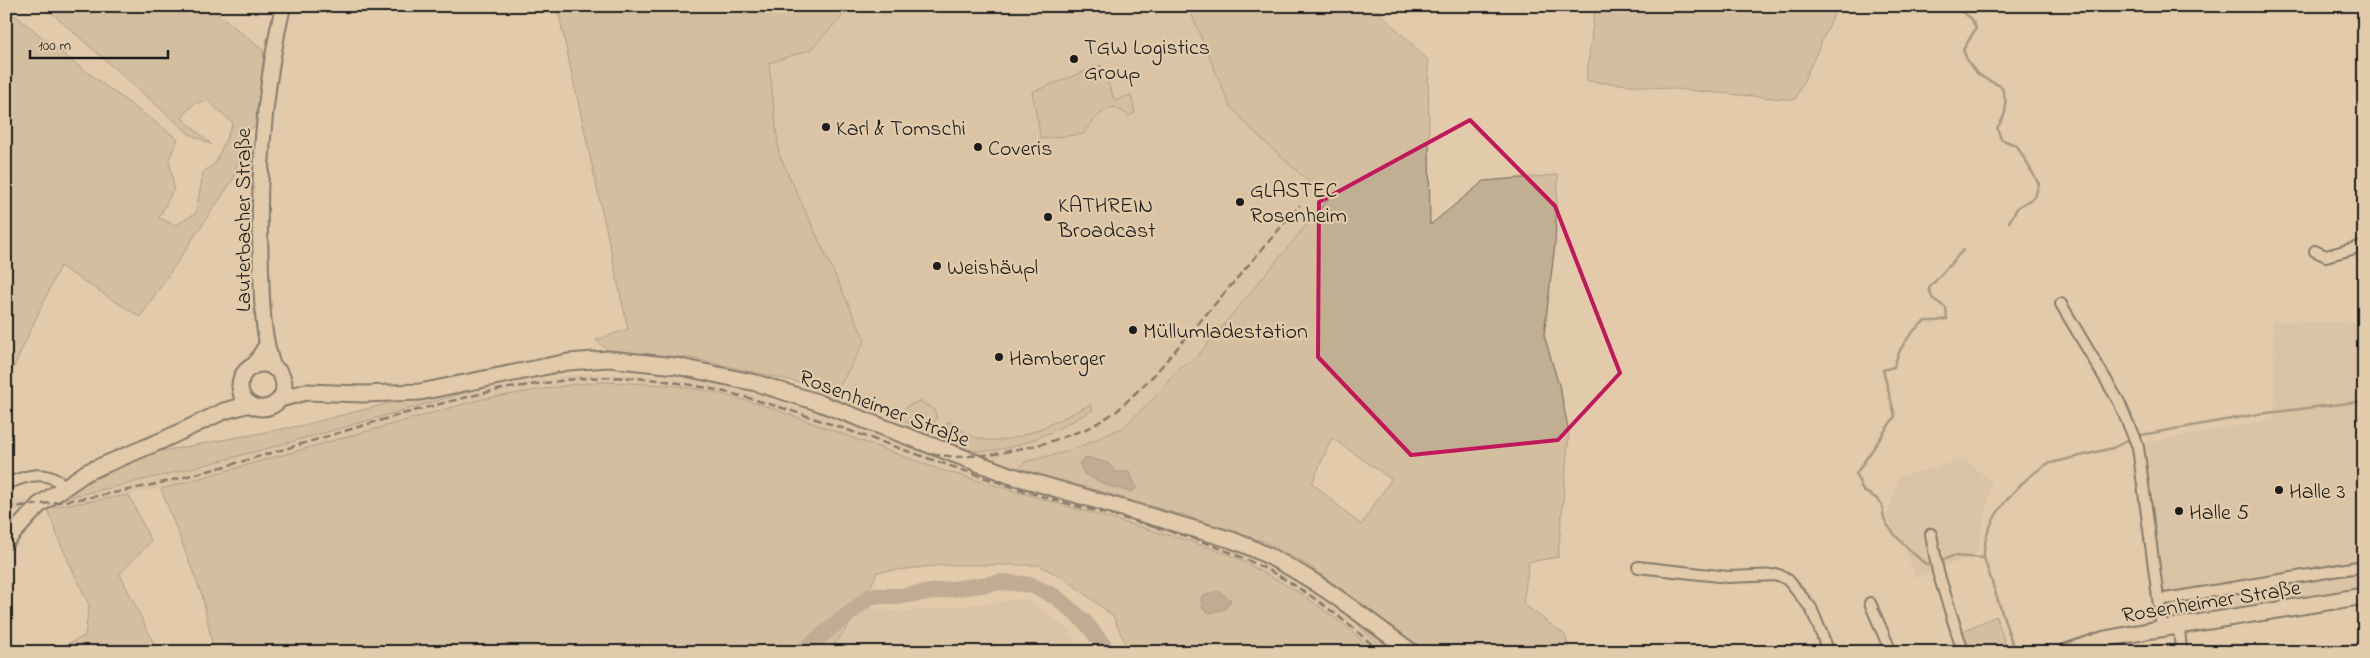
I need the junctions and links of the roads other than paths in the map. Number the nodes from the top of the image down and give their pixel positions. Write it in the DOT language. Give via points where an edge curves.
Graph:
graph roads {
  1 [pos="283,6"];
  2 [pos="2364,248"];
  3 [pos="2315,251"];
  4 [pos="2061,304"];
  5 [pos="266,345"];
  6 [pos="253,367"];
  7 [pos="279,375"];
  8 [pos="241,390"];
  9 [pos="306,392"];
  10 [pos="280,399"];
  11 [pos="250,404"];
  12 [pos="224,411"];
  13 [pos="6,484"];
  14 [pos="65,486"];
  15 [pos="1931,534"];
  16 [pos="6,541"];
  17 [pos="2364,566"];
  18 [pos="1638,567"];
  19 [pos="2364,596"];
  20 [pos="2159,600"];
  21 [pos="1870,603"];
  22 [pos="2179,626"];
  23 [pos="2162,628"];
  24 [pos="1412,652"];
  25 [pos="1828,652"];
  26 [pos="1891,652"];
  27 [pos="1963,652"];
  28 [pos="2066,652"];
  29 [pos="2181,652"];
  1 -- 5 [label="street, Lauterbacher Straße" via="263,117 260,161 259,218"];
  2 -- 3 [label="street" via="2326,256"];
  4 -- 20 [label="street" via="2119,402 2138,447"];
  5 -- 6 [label="street"];
  5 -- 7 [label="street, Lauterbacher Straße"];
  6 -- 7 [label="main road" via="264,365"];
  6 -- 8 [label="main road" via="242,379"];
  7 -- 9 [label="main road, Rosenheimer Straße"];
  7 -- 10 [label="main road" via="284,388"];
  8 -- 11 [label="main road"];
  8 -- 12 [label="main road"];
  9 -- 10 [label="main road, Rosenheimer Straße"];
  9 -- 24 [label="main road, Rosenheimer Straße" via="420,392 568,362 609,359 676,366 756,383 817,402 1010,475 1262,551 1307,576"];
  10 -- 11 [label="main road" via="266,408"];
  11 -- 12 [label="main road"];
  12 -- 14 [label="main road" via="107,462"];
  13 -- 14 [label="street" via="46,475"];
  14 -- 16 [label="main road" via="40,505"];
  15 -- 27 [label="street" via="1938,572"];
  17 -- 20 [label="street"];
  18 -- 25 [label="street" via="1721,576 1779,575 1788,580 1811,608"];
  19 -- 22 [label="main road, Rosenheimer Straße"];
  20 -- 23 [label="street"];
  21 -- 26 [label="street"];
  22 -- 23 [label="main road, Rosenheimer Straße"];
  22 -- 29 [label="street"];
  23 -- 28 [label="main road, Rosenheimer Straße" via="2105,639"];
}
